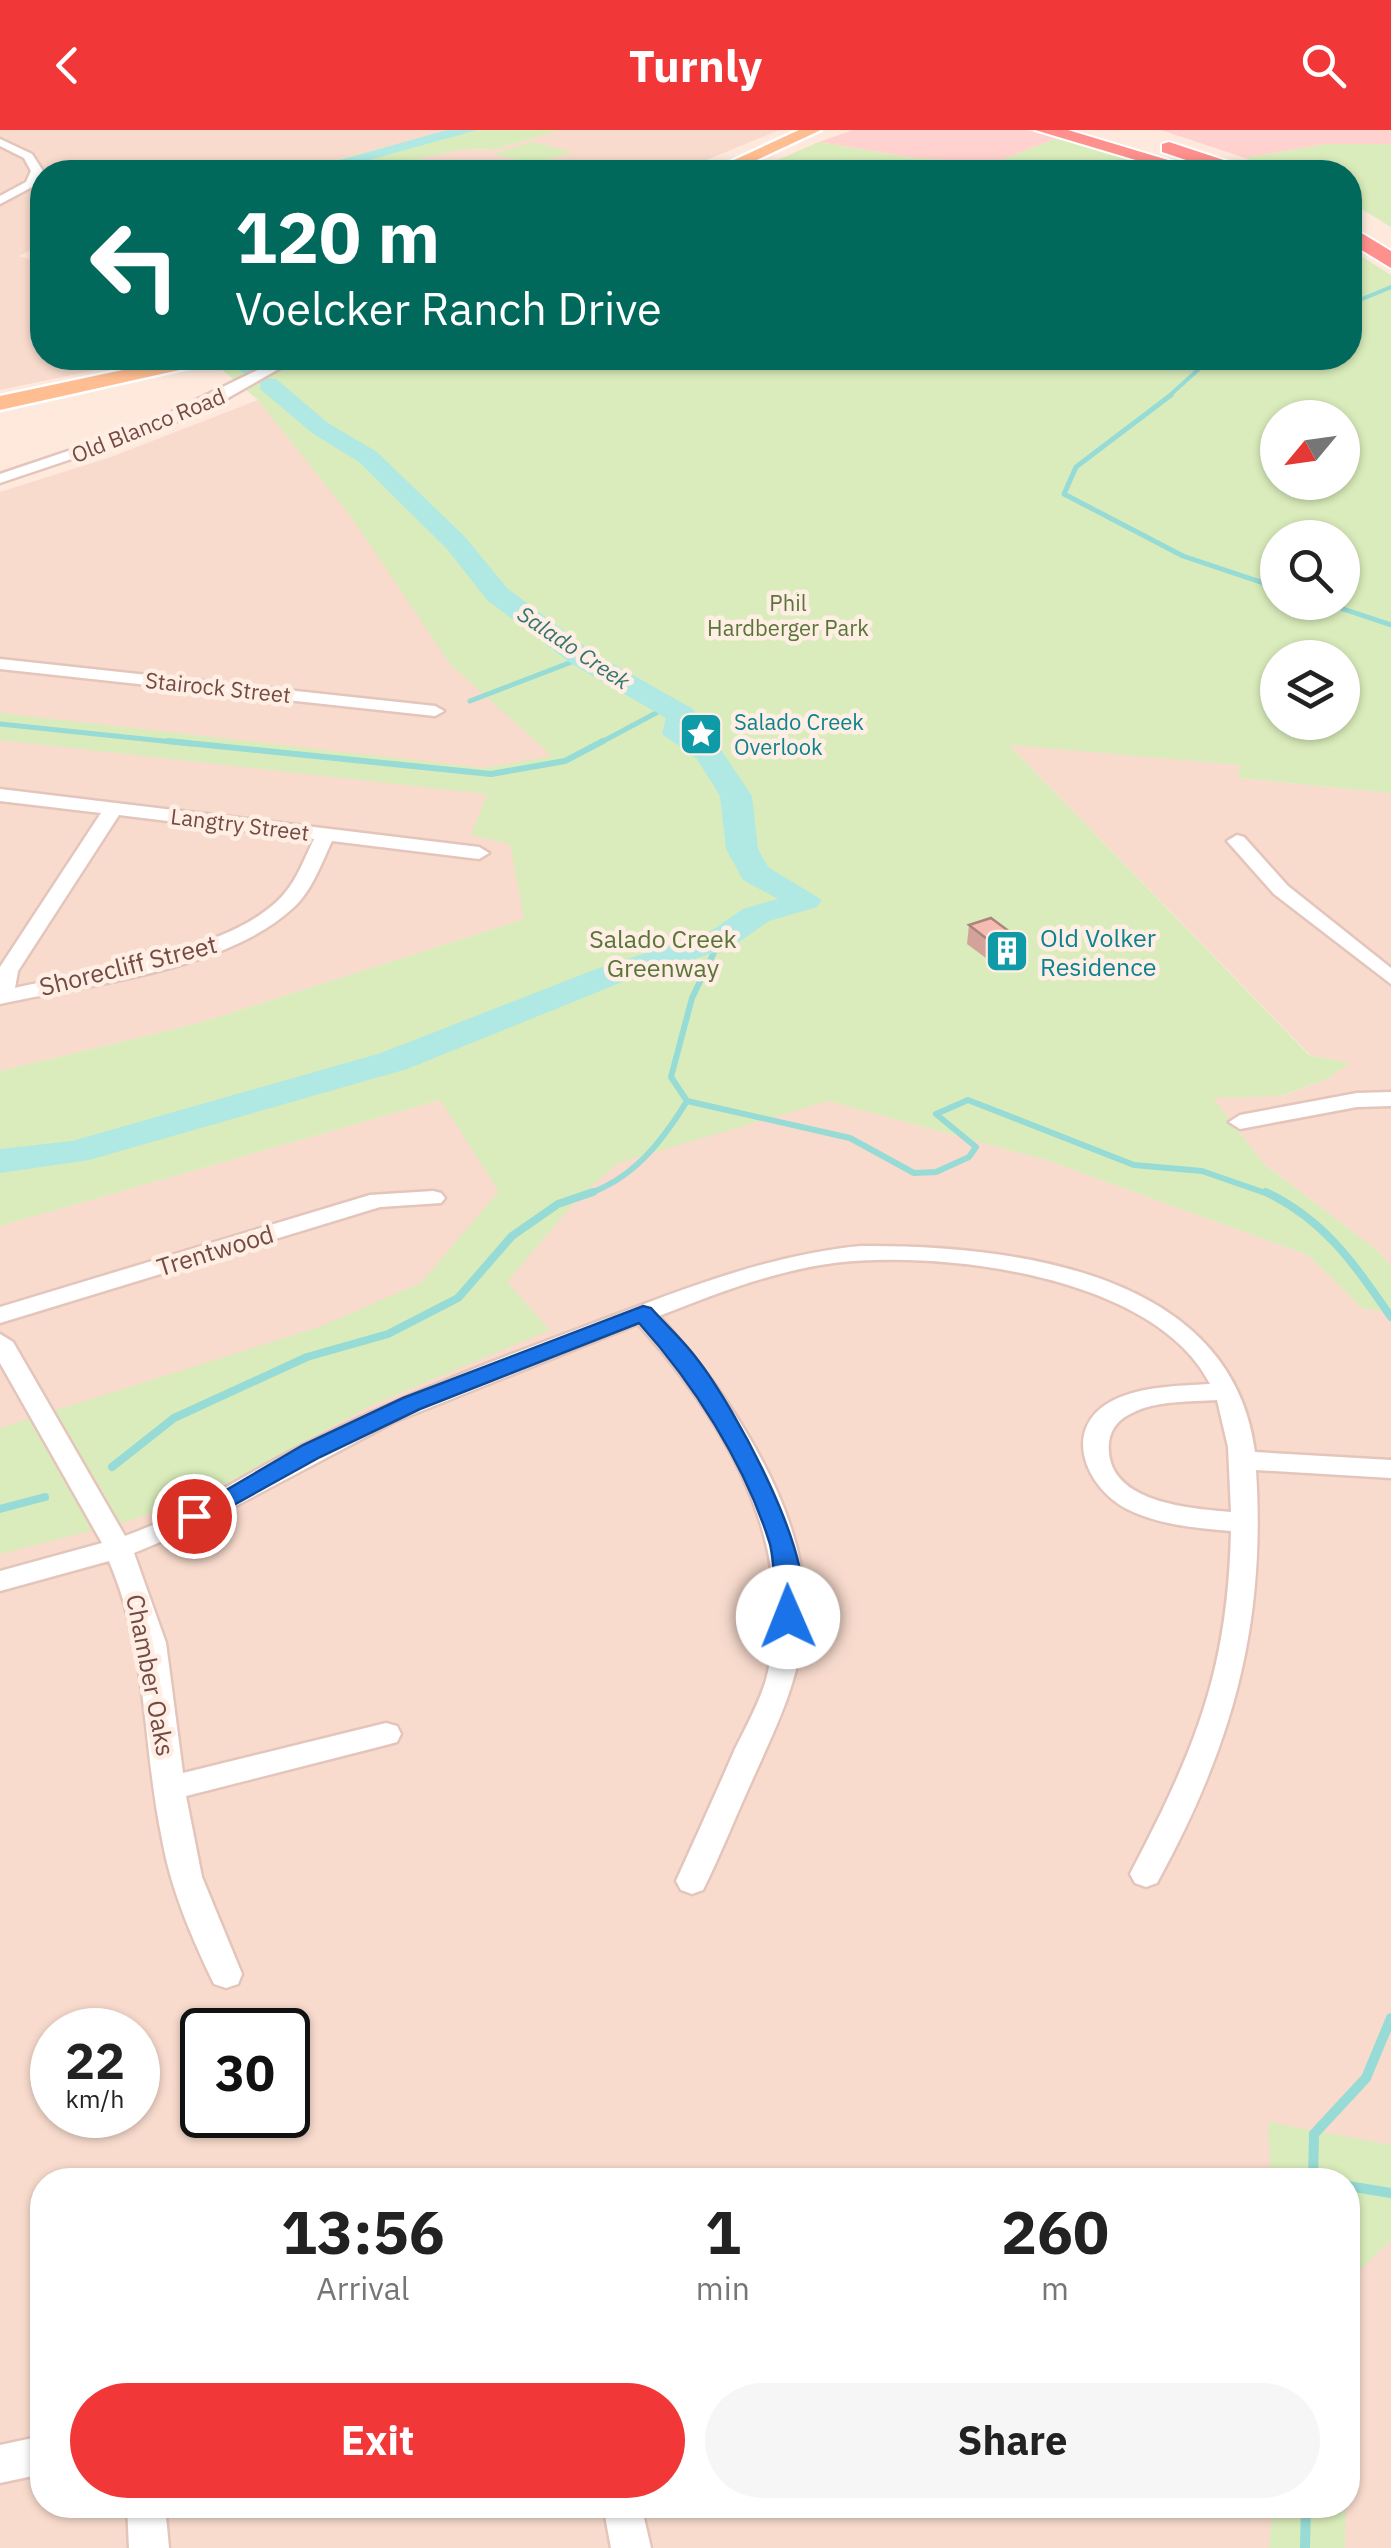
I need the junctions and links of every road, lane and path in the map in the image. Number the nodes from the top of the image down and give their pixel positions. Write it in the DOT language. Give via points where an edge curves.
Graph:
graph roads {
  1 [pos="814,130"];
  2 [pos="1045,130"];
  3 [pos="1078,130"];
  4 [pos="1102,130"];
  5 [pos="1152,135"];
  6 [pos="0,142"];
  7 [pos="30,160"];
  8 [pos="744,160"];
  9 [pos="1154,160"];
  10 [pos="1180,160"];
  11 [pos="1201,160"];
  12 [pos="1227,160"];
  13 [pos="30,184"];
  14 [pos="0,201"];
  15 [pos="1362,234"];
  16 [pos="1390,250"];
  17 [pos="149,370"];
  18 [pos="271,370"];
  19 [pos="0,403"];
  20 [pos="0,480"];
  21 [pos="0,664"];
  22 [pos="435,711"];
  23 [pos="0,795"];
  24 [pos="113,808"];
  25 [pos="325,835"];
  26 [pos="1237,841"];
  27 [pos="479,853"];
  28 [pos="1391,978"];
  29 [pos="1,997"];
  30 [pos="1391,1100"];
  31 [pos="1240,1122"];
  32 [pos="433,1198"];
  33 [pos="643,1314"];
  34 [pos="0,1316"];
  35 [pos="0,1342"];
  36 [pos="1226,1391"];
  37 [pos="1244,1460"];
  38 [pos="1391,1468"];
  39 [pos="1245,1523"];
  40 [pos="121,1547"];
  41 [pos="0,1582"];
  42 [pos="386,1734"];
  43 [pos="170,1788"];
  44 [pos="1146,1874"];
  45 [pos="692,1881"];
  46 [pos="226,1974"];
  47 [pos="30,2458"];
  48 [pos="0,2464"];
  49 [pos="147,2518"];
  50 [pos="625,2518"];
  51 [pos="149,2548"];
  52 [pos="631,2548"];
  1 -- 8 [label="main road"];
  2 -- 9 [label="highway"];
  3 -- 10 [label="highway"];
  4 -- 11 [label="highway"];
  5 -- 12 [label="highway"];
  6 -- 7 [label="street"];
  13 -- 14 [label="street"];
  15 -- 16 [label="highway"];
  17 -- 19 [label="main road"];
  18 -- 20 [label="street, Old Blanco Road" via="162,423"];
  21 -- 22 [label="street, Stairock Street"];
  23 -- 24 [label="street, Langtry Street"];
  24 -- 25 [label="street, Langtry Street"];
  24 -- 29 [label="street" via="8,971"];
  25 -- 27 [label="street, Langtry Street"];
  25 -- 29 [label="street, Shorecliff Street" via="288,900 246,932"];
  26 -- 28 [label="street" via="1281,890"];
  30 -- 31 [label="street"];
  32 -- 34 [label="street, Trentwood" via="378,1200"];
  33 -- 36 [label="street" via="787,1265 836,1256 920,1256 1060,1275 1136,1301 1182,1330"];
  33 -- 40 [label="street" via="395,1411 219,1505"];
  33 -- 45 [label="street" via="690,1365 753,1476 782,1541 790,1584 779,1686"];
  35 -- 40 [label="street, Chamber Oaks"];
  36 -- 37 [label="street"];
  36 -- 39 [label="street" via="1122,1407 1098,1426 1096,1462 1118,1491 1140,1504"];
  37 -- 38 [label="street"];
  37 -- 39 [label="street"];
  39 -- 44 [label="street" via="1241,1631 1225,1702 1200,1772"];
  40 -- 41 [label="street"];
  40 -- 43 [label="street, Chamber Oaks" via="146,1623 169,1742"];
  42 -- 43 [label="street"];
  43 -- 46 [label="street, Chamber Oaks" via="196,1910"];
  47 -- 48 [label="street"];
  49 -- 51 [label="street"];
  50 -- 52 [label="street"];
}
